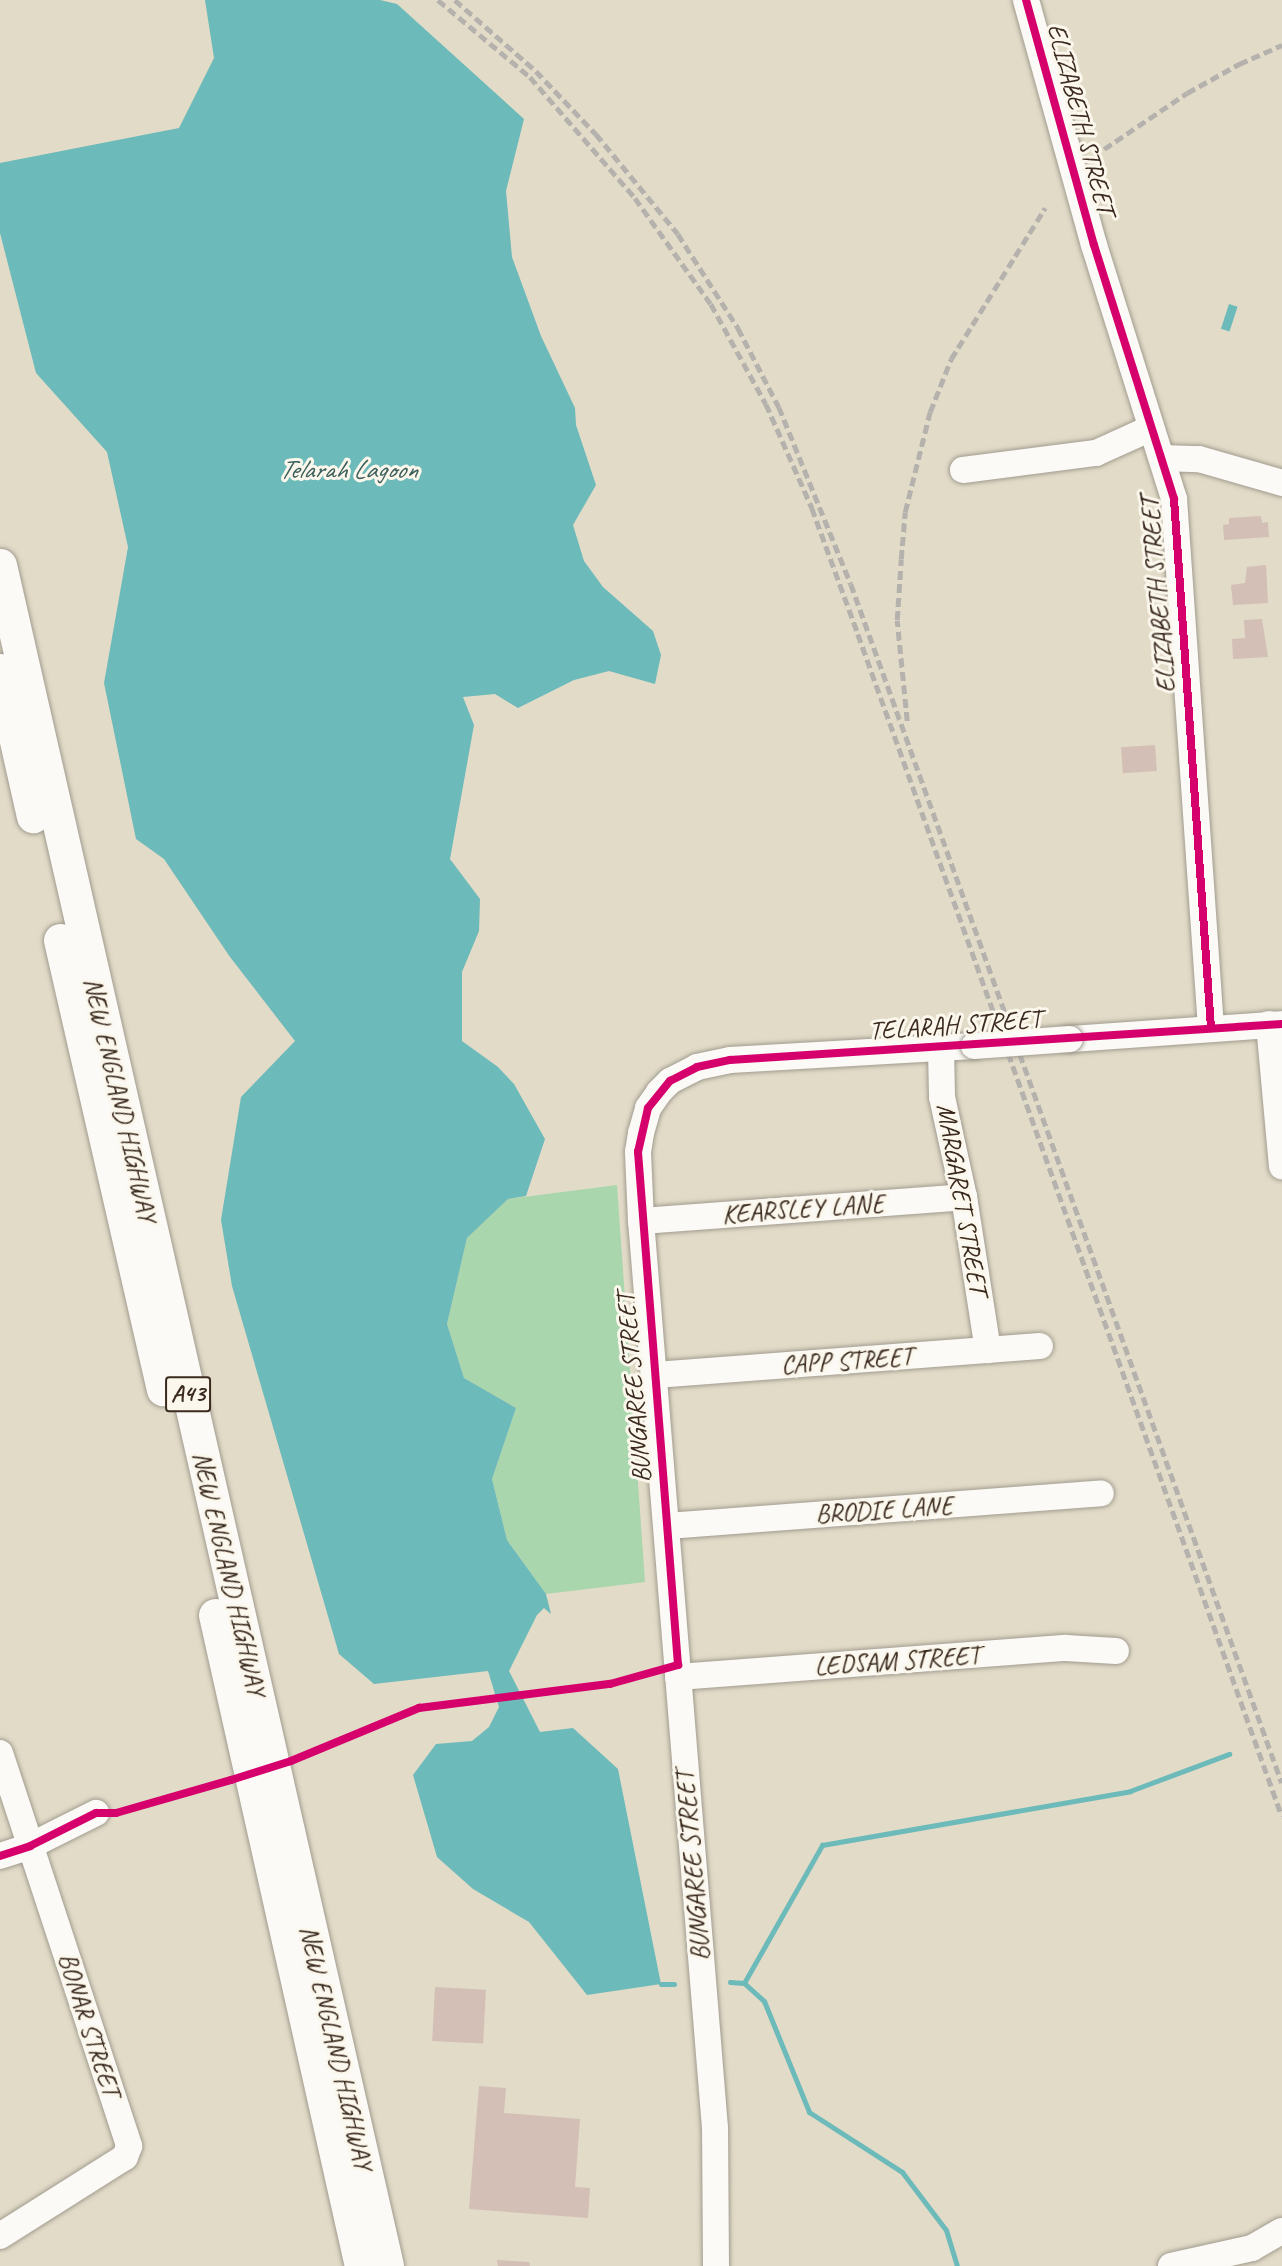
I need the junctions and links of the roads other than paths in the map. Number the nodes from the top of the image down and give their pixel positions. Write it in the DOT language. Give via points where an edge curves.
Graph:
graph roads {
  1 [pos="1026,0"];
  2 [pos="1149,429"];
  3 [pos="1162,458"];
  4 [pos="963,470"];
  5 [pos="1282,483"];
  6 [pos="0,565"];
  7 [pos="0,670"];
  8 [pos="1275,1024"];
  9 [pos="1210,1028"];
  10 [pos="941,1048"];
  11 [pos="648,1108"];
  12 [pos="1282,1166"];
  13 [pos="964,1197"];
  14 [pos="641,1221"];
  15 [pos="1040,1346"];
  16 [pos="988,1350"];
  17 [pos="655,1375"];
  18 [pos="1101,1493"];
  19 [pos="667,1526"];
  20 [pos="1116,1651"];
  21 [pos="678,1677"];
  22 [pos="0,1753"];
  23 [pos="96,1813"];
  24 [pos="30,1846"];
  25 [pos="0,1856"];
  26 [pos="376,2223"];
  27 [pos="1282,2231"];
  28 [pos="0,2236"];
  29 [pos="361,2266"];
  30 [pos="387,2266"];
  31 [pos="397,2266"];
  32 [pos="716,2266"];
  33 [pos="1171,2266"];
  1 -- 2 [label="street, ELIZABETH STREET"];
  2 -- 3 [label="street, ELIZABETH STREET"];
  2 -- 4 [label="street" via="1096,453"];
  3 -- 5 [label="street" via="1199,459"];
  3 -- 9 [label="street, ELIZABETH STREET" via="1174,499"];
  6 -- 26 [label="highway, NEW ENGLAND HIGHWAY / A43"];
  7 -- 29 [label="highway, NEW ENGLAND HIGHWAY / A43"];
  8 -- 9 [label="street, TELARAH STREET"];
  8 -- 12 [label="street"];
  9 -- 10 [label="street, TELARAH STREET, bridge"];
  10 -- 11 [label="street, TELARAH STREET" via="730,1060 697,1067 670,1081"];
  10 -- 13 [label="street, MARGARET STREET" via="942,1097"];
  11 -- 14 [label="street, BUNGAREE STREET" via="638,1152"];
  13 -- 14 [label="street, KEARSLEY LANE"];
  13 -- 16 [label="street, MARGARET STREET"];
  14 -- 17 [label="street, BUNGAREE STREET"];
  15 -- 16 [label="street, CAPP STREET"];
  16 -- 17 [label="street, CAPP STREET"];
  17 -- 19 [label="street, BUNGAREE STREET"];
  18 -- 19 [label="street, BRODIE LANE"];
  19 -- 21 [label="street, BUNGAREE STREET"];
  20 -- 21 [label="street, LEDSAM STREET" via="1066,1648"];
  21 -- 32 [label="street, BUNGAREE STREET" via="715,2128"];
  22 -- 24 [label="street, BONAR STREET"];
  23 -- 24 [label="street"];
  24 -- 25 [label="street"];
  24 -- 28 [label="street, BONAR STREET" via="129,2146 125,2157"];
  26 -- 30 [label="highway, NEW ENGLAND HIGHWAY / A43"];
  26 -- 31 [label="highway"];
  27 -- 33 [label="street" via="1252,2248"];
}
